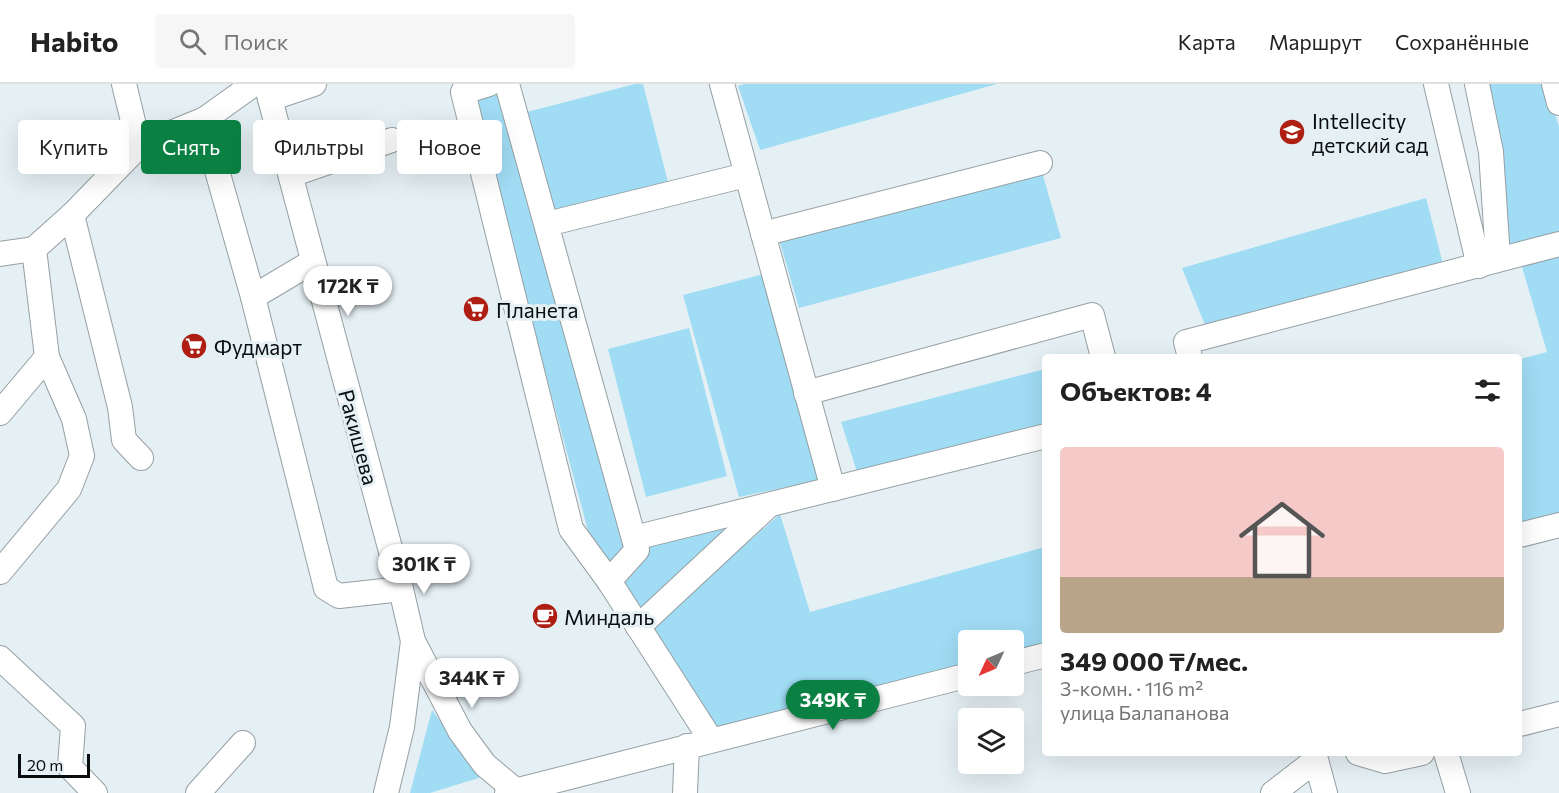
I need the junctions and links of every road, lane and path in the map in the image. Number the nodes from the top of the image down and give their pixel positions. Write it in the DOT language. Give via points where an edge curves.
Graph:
graph roads {
  1 [pos="124,84"];
  2 [pos="314,84"];
  3 [pos="489,84"];
  4 [pos="507,84"];
  5 [pos="722,84"];
  6 [pos="1436,84"];
  7 [pos="1477,84"];
  8 [pos="1554,84"];
  9 [pos="263,89"];
  10 [pos="1559,103"];
  11 [pos="205,119"];
  12 [pos="392,140"];
  13 [pos="139,146"];
  14 [pos="1040,164"];
  15 [pos="291,175"];
  16 [pos="747,175"];
  17 [pos="72,215"];
  18 [pos="546,225"];
  19 [pos="763,234"];
  20 [pos="1559,244"];
  21 [pos="34,249"];
  22 [pos="0,254"];
  23 [pos="312,262"];
  24 [pos="1488,262"];
  25 [pos="253,297"];
  26 [pos="1102,354"];
  27 [pos="1189,354"];
  28 [pos="47,357"];
  29 [pos="806,393"];
  30 [pos="0,414"];
  31 [pos="1042,437"];
  32 [pos="141,458"];
  33 [pos="833,489"];
  34 [pos="769,505"];
  35 [pos="1559,525"];
  36 [pos="1522,534"];
  37 [pos="634,538"];
  38 [pos="0,572"];
  39 [pos="609,581"];
  40 [pos="401,589"];
  41 [pos="638,627"];
  42 [pos="413,641"];
  43 [pos="1042,656"];
  44 [pos="0,658"];
  45 [pos="1024,660"];
  46 [pos="958,678"];
  47 [pos="1559,714"];
  48 [pos="1522,723"];
  49 [pos="711,740"];
  50 [pos="243,743"];
  51 [pos="687,746"];
  52 [pos="1317,756"];
  53 [pos="1368,756"];
  54 [pos="1408,756"];
  55 [pos="1447,756"];
  56 [pos="511,792"];
  57 [pos="94,793"];
  58 [pos="198,793"];
  59 [pos="386,793"];
  60 [pos="685,793"];
  61 [pos="1273,793"];
  62 [pos="1325,793"];
  63 [pos="1458,793"];
  1 -- 13 [label="street"];
  2 -- 9 [label="street"];
  3 -- 39 [label="street" via="463,92 571,529"];
  4 -- 18 [label="street"];
  5 -- 16 [label="street"];
  6 -- 24 [label="street"];
  7 -- 24 [label="street" via="1491,152"];
  8 -- 10 [label="street"];
  9 -- 11 [label="street"];
  9 -- 15 [label="street, Ракишева"];
  11 -- 13 [label="street"];
  11 -- 25 [label="street"];
  12 -- 15 [label="street"];
  13 -- 17 [label="street"];
  14 -- 19 [label="street"];
  15 -- 23 [label="street, Ракишева"];
  16 -- 18 [label="street"];
  16 -- 19 [label="street"];
  17 -- 21 [label="street"];
  17 -- 32 [label="street" via="120,407 124,440"];
  18 -- 37 [label="street"];
  19 -- 29 [label="street"];
  20 -- 24 [label="street"];
  21 -- 22 [label="street"];
  21 -- 28 [label="street"];
  23 -- 25 [label="street"];
  23 -- 40 [label="street, Ракишева"];
  24 -- 27 [label="street" via="1186,342"];
  25 -- 40 [label="street" via="326,588 339,596"];
  26 -- 29 [label="street" via="1092,315"];
  28 -- 30 [label="street"];
  28 -- 38 [label="street" via="74,419 82,456 69,489"];
  29 -- 33 [label="street"];
  31 -- 33 [label="street"];
  33 -- 34 [label="street"];
  34 -- 37 [label="street"];
  34 -- 41 [label="street"];
  35 -- 36 [label="street"];
  37 -- 39 [label="street" via="637,550"];
  39 -- 41 [label="street"];
  40 -- 42 [label="street, Ракишева"];
  41 -- 49 [label="street"];
  42 -- 56 [label="street" via="460,731"];
  42 -- 59 [label="street, Ракишева" via="402,727"];
  43 -- 45 [label="street"];
  44 -- 57 [label="street" via="73,726 70,767"];
  46 -- 49 [label="street"];
  47 -- 48 [label="street"];
  49 -- 51 [label="street"];
  50 -- 58 [label="street"];
  51 -- 56 [label="street"];
  51 -- 60 [label="street"];
  52 -- 61 [label="street"];
  52 -- 62 [label="street"];
  53 -- 54 [label="street" via="1385,761"];
  55 -- 63 [label="street"];
}
